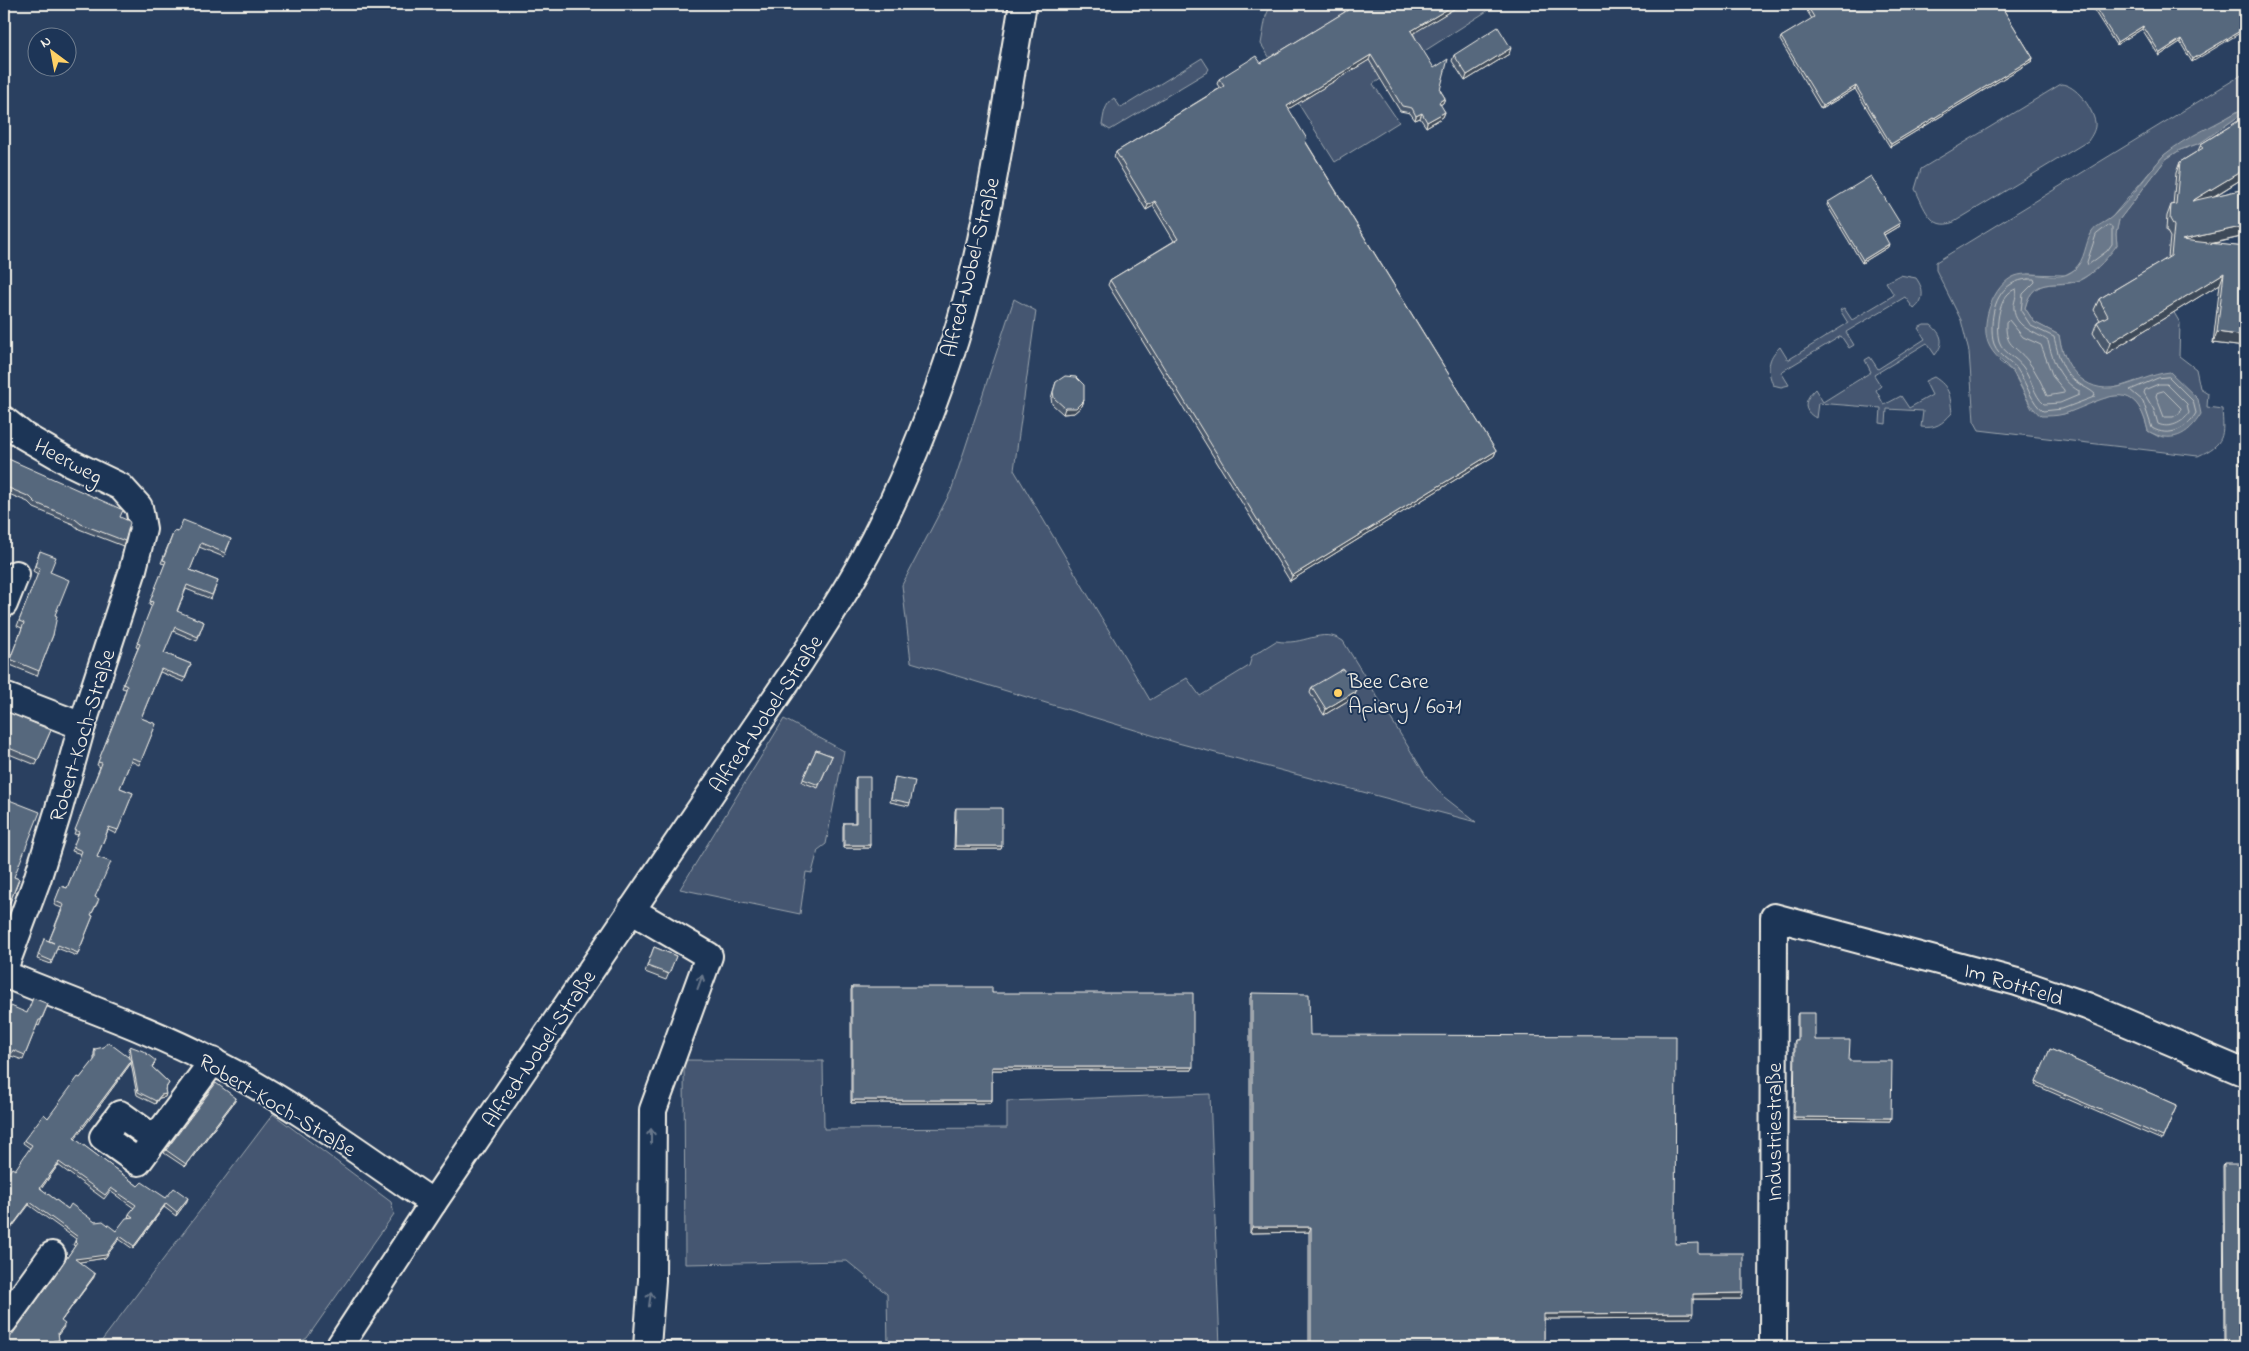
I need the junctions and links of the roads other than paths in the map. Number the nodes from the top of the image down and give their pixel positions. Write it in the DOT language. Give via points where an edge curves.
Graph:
graph roads {
  1 [pos="1023,4"];
  2 [pos="4,420"];
  3 [pos="134,500"];
  4 [pos="16,574"];
  5 [pos="4,604"];
  6 [pos="4,696"];
  7 [pos="82,726"];
  8 [pos="632,910"];
  9 [pos="1774,917"];
  10 [pos="4,969"];
  11 [pos="4,974"];
  12 [pos="213,1062"];
  13 [pos="2245,1073"];
  14 [pos="155,1140"];
  15 [pos="433,1203"];
  16 [pos="52,1255"];
  17 [pos="4,1321"];
  18 [pos="339,1347"];
  19 [pos="646,1347"];
  20 [pos="1773,1347"];
  1 -- 8 [label="street, Alfred-Nobel-Straße" via="970,285 955,340 911,458 858,570 800,662"];
  2 -- 3 [label="street, Heerweg" via="24,436 69,462 121,487"];
  3 -- 7 [label="street, Robert-Koch-Straße" via="139,507 143,529 132,573"];
  4 -- 5 [label="street"];
  6 -- 7 [label="street"];
  7 -- 10 [label="street, Robert-Koch-Straße" via="37,880"];
  8 -- 15 [label="street, Alfred-Nobel-Straße"];
  19 -- 8 [label="street, one-way" via="652,1280 653,1110 710,956"];
  9 -- 13 [label="street, Im Rottfeld" via="2017,982 2087,1006"];
  9 -- 20 [label="street, Industriestraße"];
  11 -- 12 [label="street, Robert-Koch-Straße" via="147,1031"];
  12 -- 14 [label="street"];
  12 -- 15 [label="street, Robert-Koch-Straße" via="263,1090"];
  15 -- 18 [label="street, Alfred-Nobel-Straße"];
  16 -- 17 [label="street"];
}
